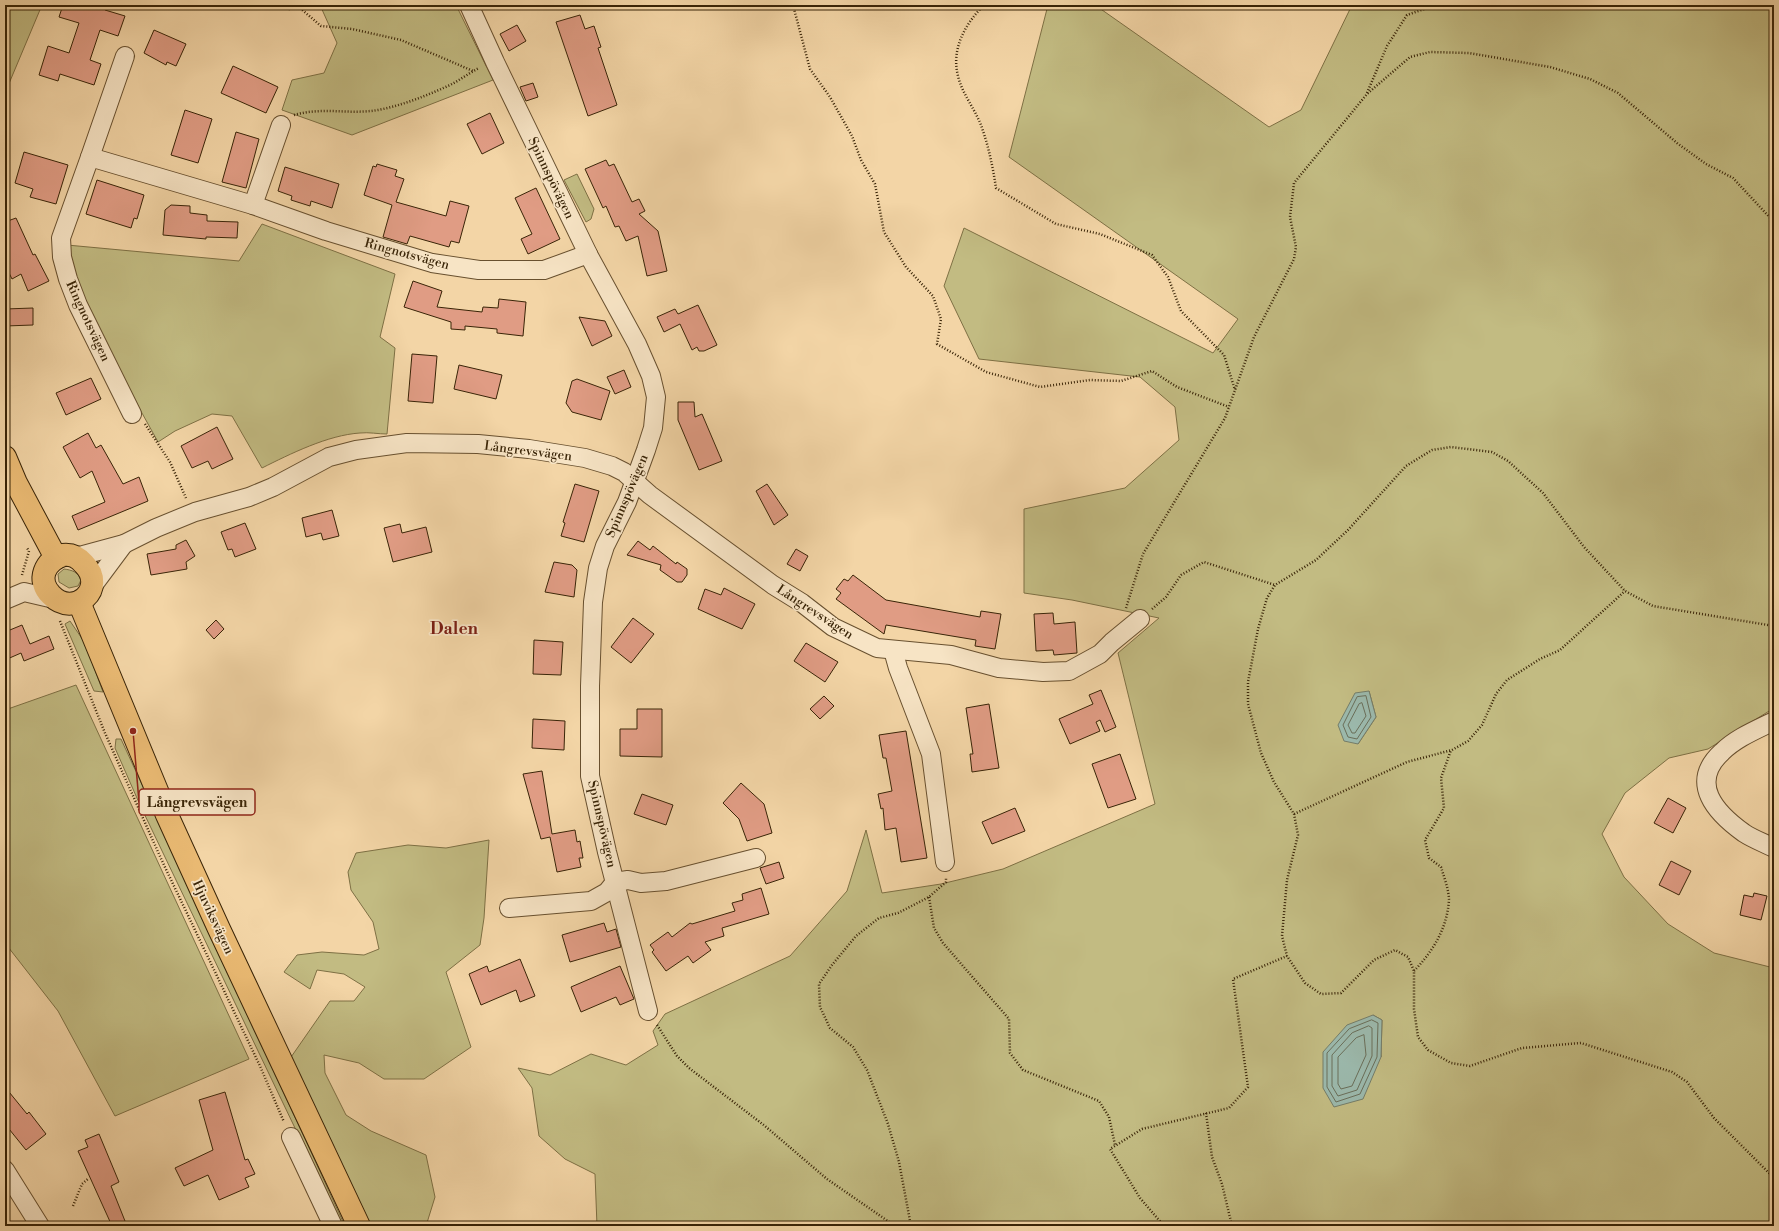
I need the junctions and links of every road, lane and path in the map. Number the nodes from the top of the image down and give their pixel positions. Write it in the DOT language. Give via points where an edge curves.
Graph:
graph roads {
  1 [pos="265,5"];
  2 [pos="304,5"];
  3 [pos="469,5"];
  4 [pos="793,5"];
  5 [pos="984,5"];
  6 [pos="1436,5"];
  7 [pos="300,8"];
  8 [pos="125,56"];
  9 [pos="494,62"];
  10 [pos="473,71"];
  11 [pos="1367,94"];
  12 [pos="281,125"];
  13 [pos="90,157"];
  14 [pos="253,205"];
  15 [pos="1774,222"];
  16 [pos="588,254"];
  17 [pos="1235,390"];
  18 [pos="1229,406"];
  19 [pos="132,414"];
  20 [pos="5,457"];
  21 [pos="635,482"];
  22 [pos="192,514"];
  23 [pos="124,544"];
  24 [pos="26,545"];
  25 [pos="59,562"];
  26 [pos="1275,585"];
  27 [pos="1625,591"];
  28 [pos="24,592"];
  29 [pos="86,594"];
  30 [pos="5,600"];
  31 [pos="55,607"];
  32 [pos="1133,614"];
  33 [pos="1774,626"];
  34 [pos="893,650"];
  35 [pos="1774,721"];
  36 [pos="1452,750"];
  37 [pos="1294,814"];
  38 [pos="1774,848"];
  39 [pos="756,858"];
  40 [pos="945,862"];
  41 [pos="615,882"];
  42 [pos="929,897"];
  43 [pos="509,908"];
  44 [pos="1287,956"];
  45 [pos="1414,971"];
  46 [pos="648,1011"];
  47 [pos="1206,1113"];
  48 [pos="291,1137"];
  49 [pos="1115,1145"];
  50 [pos="5,1170"];
  51 [pos="89,1178"];
  52 [pos="1774,1178"];
  53 [pos="72,1206"];
  54 [pos="40,1226"];
  55 [pos="333,1226"];
  56 [pos="359,1226"];
  57 [pos="895,1226"];
  58 [pos="911,1226"];
  59 [pos="1164,1226"];
  60 [pos="1232,1226"];
  1 -- 7 [label="path"];
  2 -- 7 [label="path"];
  3 -- 9 [label="street, Spinnspövägen"];
  4 -- 18 [label="path" via="810,69 830,97 875,184 884,232 906,267 933,296 941,319 937,344 986,372 1040,387 1090,380 1121,381 1152,371 1177,387"];
  5 -- 17 [label="path" via="961,36 955,56 958,76 982,127 996,188 1056,224 1100,234 1152,255 1168,277 1181,311 1224,355"];
  6 -- 11 [label="path" via="1407,15 1388,46"];
  7 -- 10 [label="path" via="321,26 352,29 401,40"];
  8 -- 13 [label="street, Ringnotsvägen"];
  9 -- 10 [label="path"];
  9 -- 16 [label="street, Spinnspövägen"];
  10 -- 12 [label="path" via="450,85 395,106 365,112 313,111 288,117"];
  11 -- 15 [label="path" via="1410,57 1430,52 1469,53 1550,67 1590,79 1618,92 1677,144 1706,164 1733,178"];
  11 -- 17 [label="path" via="1294,183 1290,217 1296,247 1294,259 1254,337"];
  12 -- 14 [label="street"];
  13 -- 14 [label="street, Ringnotsvägen"];
  13 -- 19 [label="street, Ringnotsvägen" via="62,238 62,257 78,305"];
  14 -- 16 [label="street, Ringnotsvägen" via="326,231 418,259 469,269 544,270"];
  16 -- 21 [label="street, Spinnspövägen" via="637,344 651,376 656,397 653,428"];
  17 -- 18 [label="path"];
  18 -- 32 [label="path" via="1225,418 1143,554"];
  19 -- 22 [label="path" via="140,417 160,445"];
  20 -- 25 [label="main road, Hjuviksvägen" via="16,483"];
  21 -- 22 [label="street, Långrevsvägen" via="612,466 585,458 478,444 407,443 356,450 329,458 255,494"];
  21 -- 34 [label="street, Långrevsvägen" via="832,627 877,648"];
  21 -- 41 [label="street, Spinnspövägen" via="605,546 598,568 593,602 590,776"];
  22 -- 23 [label="street, Långrevsvägen"];
  23 -- 25 [label="street, Långrevsvägen"];
  23 -- 29 [label="street, Långrevsvägen"];
  24 -- 28 [label="path" via="28,551 20,580"];
  25 -- 28 [label="street" via="28,583"];
  25 -- 29 [label="main road, Hjuviksvägen" via="87,567 92,580"];
  25 -- 31 [label="main road, Hjuviksvägen" via="43,577"];
  26 -- 27 [label="path" via="1316,560 1348,530 1406,466 1432,450 1451,447 1492,452 1508,461 1543,492 1584,547"];
  26 -- 32 [label="path" via="1204,562 1181,575 1166,596"];
  26 -- 37 [label="path" via="1267,598 1258,629 1248,682 1248,704 1261,753 1274,782"];
  27 -- 33 [label="path" via="1653,606"];
  27 -- 36 [label="path" via="1560,650 1540,659 1507,680 1496,694 1482,725 1468,741"];
  28 -- 30 [label="street"];
  28 -- 31 [label="street"];
  29 -- 31 [label="main road"];
  29 -- 56 [label="main road, Hjuviksvägen" via="167,815"];
  31 -- 48 [label="path" via="105,733 156,849 260,1066"];
  32 -- 34 [label="street, Långrevsvägen" via="1100,654 1069,671 1043,672 999,668 951,655"];
  34 -- 40 [label="street" via="931,754"];
  35 -- 38 [label="street" via="1732,743 1720,753 1708,771 1705,783 1713,804 1725,817 1745,834"];
  36 -- 37 [label="path" via="1407,762"];
  36 -- 45 [label="path" via="1441,778 1444,808 1425,840 1429,858 1441,867 1449,899 1444,928 1429,955"];
  37 -- 44 [label="path" via="1298,835 1287,880 1282,936"];
  39 -- 41 [label="street, Spinnspövägen" via="666,881"];
  40 -- 42 [label="path" via="946,882"];
  41 -- 43 [label="street, Spinnspövägen" via="607,892 591,902"];
  41 -- 46 [label="street, Spinnspövägen"];
  42 -- 49 [label="path" via="934,928 943,943 1009,1019 1010,1053 1023,1070 1099,1101 1109,1117"];
  42 -- 58 [label="path" via="898,913 879,918 856,936 819,984 820,1007 830,1028 853,1047 866,1070 888,1124 899,1162"];
  44 -- 45 [label="path" via="1305,983 1320,994 1342,993 1374,960 1395,950 1408,957"];
  44 -- 47 [label="path" via="1233,979 1248,1087 1229,1108"];
  45 -- 52 [label="path" via="1414,1009 1418,1037 1428,1050 1451,1063 1470,1066 1522,1048 1581,1043 1672,1072 1687,1082 1714,1118"];
  46 -- 57 [label="path" via="677,1056 689,1068 766,1126 827,1179"];
  47 -- 49 [label="path" via="1142,1129"];
  47 -- 60 [label="path" via="1212,1157 1222,1184"];
  48 -- 55 [label="street"];
  49 -- 59 [label="path" via="1110,1149 1140,1198"];
  50 -- 54 [label="street"];
  51 -- 53 [label="path" via="82,1184"];
}
